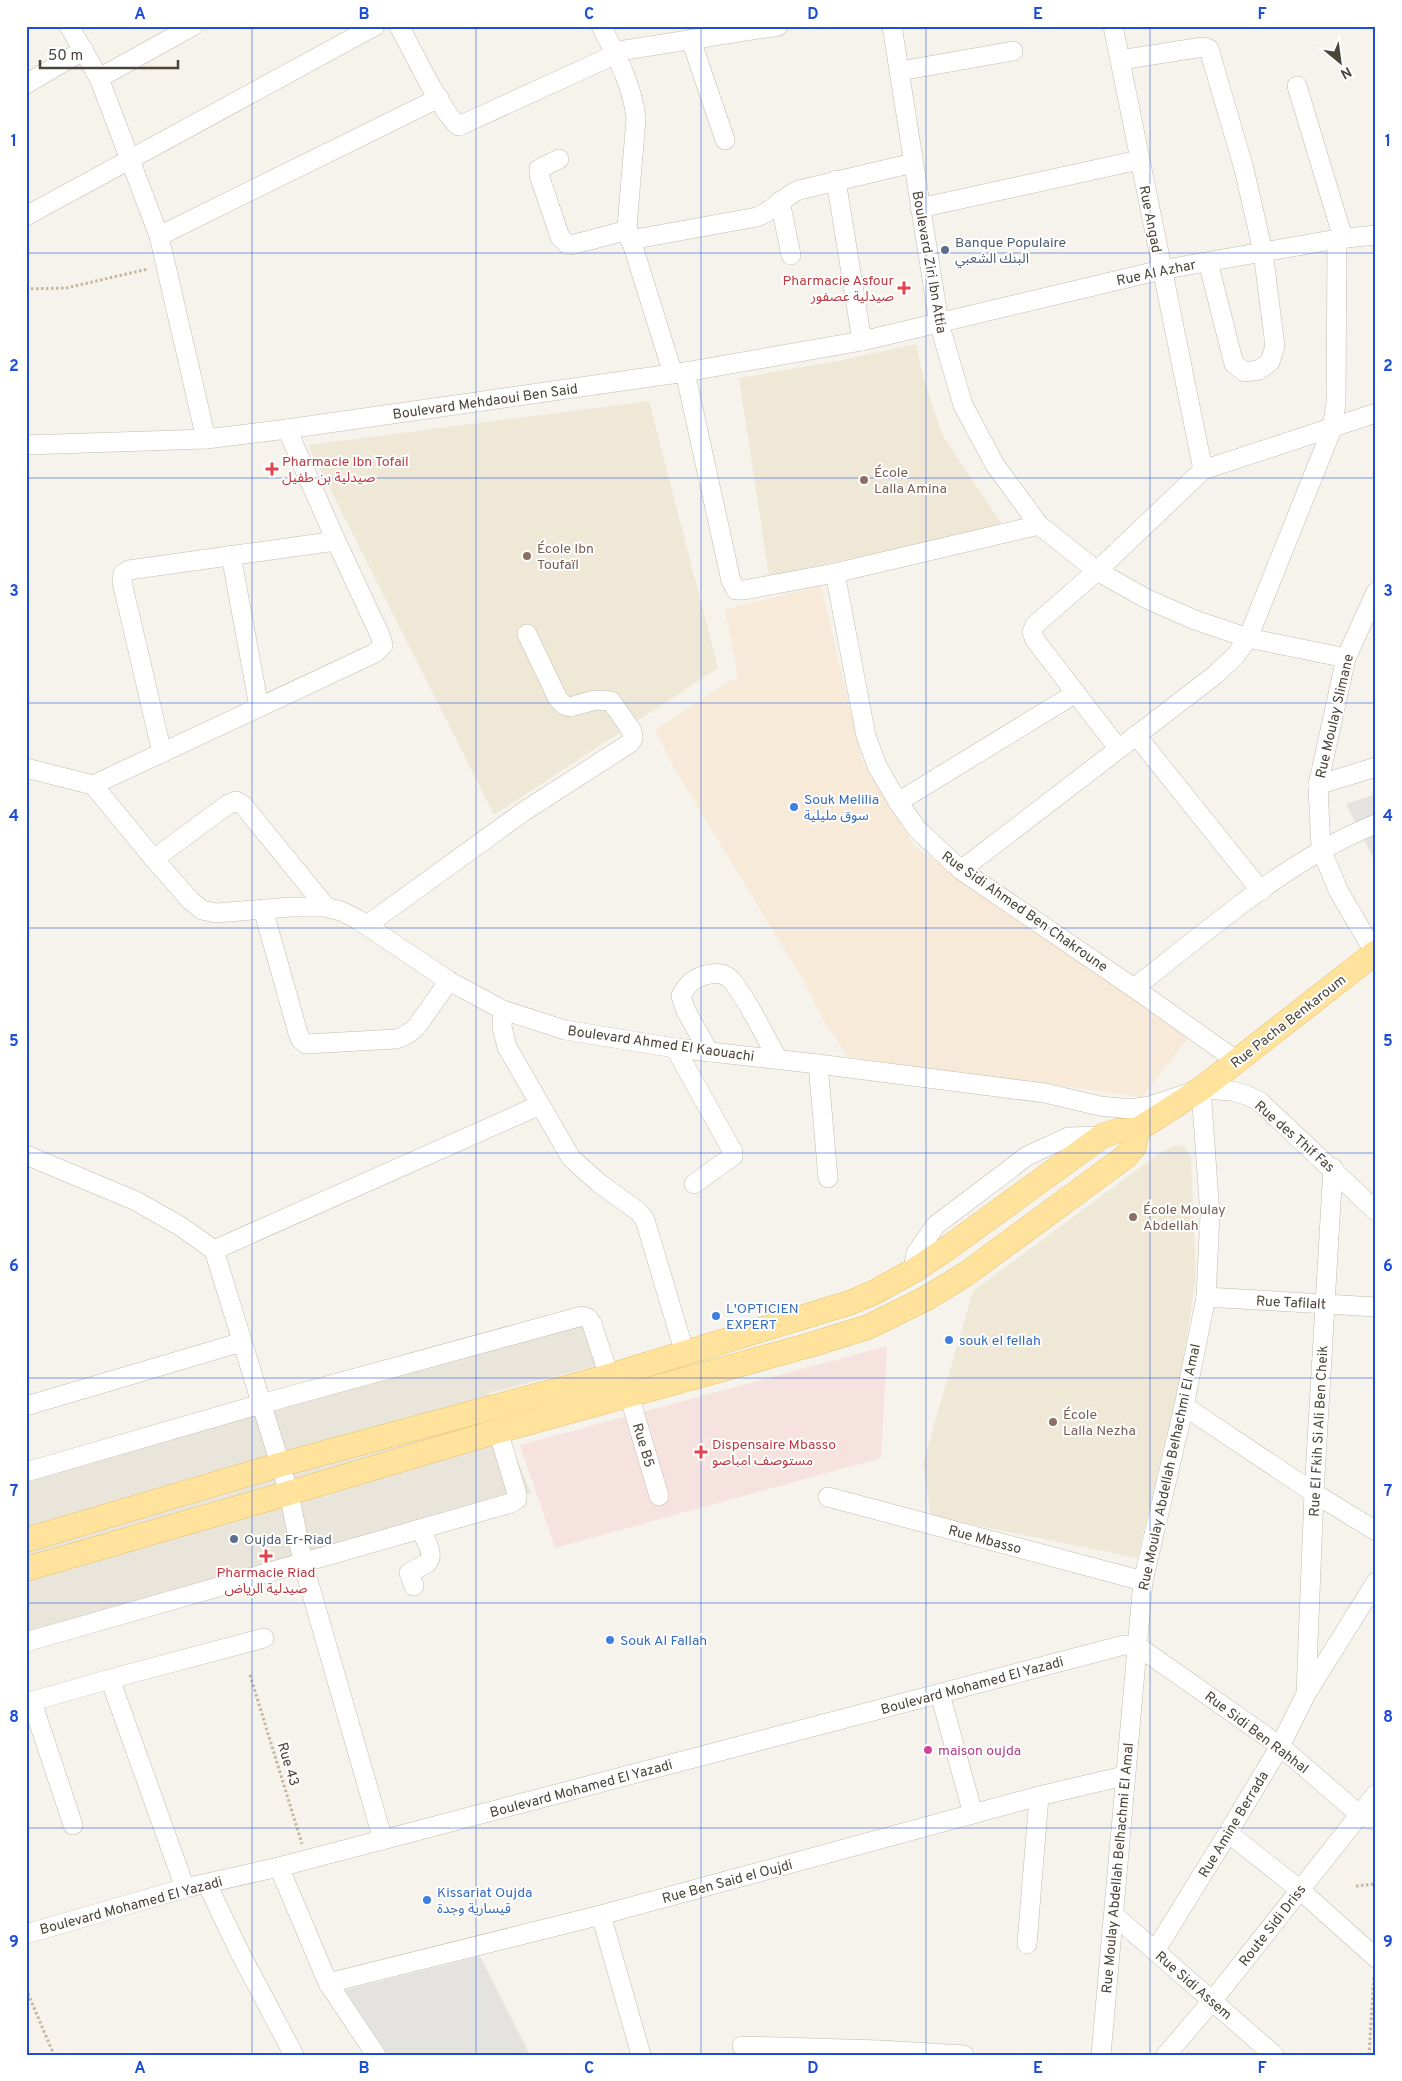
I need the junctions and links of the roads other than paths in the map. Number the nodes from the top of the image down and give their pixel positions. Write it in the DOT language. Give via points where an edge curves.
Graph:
graph roads {
  1 [pos="69,26"];
  2 [pos="193,26"];
  3 [pos="375,26"];
  4 [pos="400,26"];
  5 [pos="600,26"];
  6 [pos="778,26"];
  7 [pos="892,26"];
  8 [pos="1113,26"];
  9 [pos="691,40"];
  10 [pos="84,50"];
  11 [pos="1014,51"];
  12 [pos="615,54"];
  13 [pos="1120,60"];
  14 [pos="900,72"];
  15 [pos="99,78"];
  16 [pos="26,84"];
  17 [pos="1297,86"];
  18 [pos="439,98"];
  19 [pos="725,140"];
  20 [pos="132,159"];
  21 [pos="559,159"];
  22 [pos="1139,160"];
  23 [pos="913,163"];
  24 [pos="836,180"];
  25 [pos="780,201"];
  26 [pos="920,208"];
  27 [pos="27,214"];
  28 [pos="629,235"];
  29 [pos="1376,235"];
  30 [pos="159,236"];
  31 [pos="1340,238"];
  32 [pos="1263,252"];
  33 [pos="791,255"];
  34 [pos="1208,262"];
  35 [pos="1161,270"];
  36 [pos="939,323"];
  37 [pos="862,341"];
  38 [pos="679,373"];
  39 [pos="1376,413"];
  40 [pos="1332,429"];
  41 [pos="287,430"];
  42 [pos="206,439"];
  43 [pos="26,445"];
  44 [pos="1202,470"];
  45 [pos="1039,525"];
  46 [pos="336,541"];
  47 [pos="231,556"];
  48 [pos="1096,571"];
  49 [pos="835,573"];
  50 [pos="1376,592"];
  51 [pos="527,634"];
  52 [pos="1248,638"];
  53 [pos="1346,658"];
  54 [pos="1076,693"];
  55 [pos="259,707"];
  56 [pos="1136,735"];
  57 [pos="1118,748"];
  58 [pos="162,753"];
  59 [pos="26,768"];
  60 [pos="1376,768"];
  61 [pos="93,785"];
  62 [pos="1318,785"];
  63 [pos="898,802"];
  64 [pos="1376,824"];
  65 [pos="1321,849"];
  66 [pos="154,859"];
  67 [pos="961,870"];
  68 [pos="1261,891"];
  69 [pos="326,907"];
  70 [pos="263,909"];
  71 [pos="367,925"];
  72 [pos="1375,953"];
  73 [pos="449,981"];
  74 [pos="1134,988"];
  75 [pos="503,1010"];
  76 [pos="675,1048"];
  77 [pos="710,1052"];
  78 [pos="778,1059"];
  79 [pos="1237,1061"];
  80 [pos="818,1064"];
  81 [pos="1201,1089"];
  82 [pos="540,1105"];
  83 [pos="1137,1130"];
  84 [pos="26,1155"];
  85 [pos="1332,1168"];
  86 [pos="828,1178"];
  87 [pos="694,1184"];
  88 [pos="1376,1211"];
  89 [pos="214,1250"];
  90 [pos="1206,1297"];
  91 [pos="1325,1304"];
  92 [pos="1376,1307"];
  93 [pos="242,1342"];
  94 [pos="684,1354"];
  95 [pos="608,1376"];
  96 [pos="629,1395"];
  97 [pos="261,1404"];
  98 [pos="26,1406"];
  99 [pos="1184,1406"];
  100 [pos="498,1431"];
  101 [pos="279,1465"];
  102 [pos="26,1472"];
  103 [pos="1314,1493"];
  104 [pos="289,1494"];
  105 [pos="659,1496"];
  106 [pos="828,1497"];
  107 [pos="420,1529"];
  108 [pos="1376,1531"];
  109 [pos="26,1540"];
  110 [pos="302,1562"];
  111 [pos="26,1569"];
  112 [pos="1143,1581"];
  113 [pos="1376,1582"];
  114 [pos="414,1586"];
  115 [pos="264,1638"];
  116 [pos="26,1642"];
  117 [pos="1136,1645"];
  118 [pos="110,1679"];
  119 [pos="940,1694"];
  120 [pos="1306,1694"];
  121 [pos="29,1703"];
  122 [pos="1280,1746"];
  123 [pos="1124,1776"];
  124 [pos="1376,1794"];
  125 [pos="1039,1796"];
  126 [pos="973,1814"];
  127 [pos="1368,1818"];
  128 [pos="73,1825"];
  129 [pos="1228,1833"];
  130 [pos="384,1840"];
  131 [pos="279,1867"];
  132 [pos="207,1884"];
  133 [pos="185,1888"];
  134 [pos="1300,1889"];
  135 [pos="601,1915"];
  136 [pos="1114,1915"];
  137 [pos="26,1934"];
  138 [pos="1027,1944"];
  139 [pos="1155,1951"];
  140 [pos="1375,1958"];
  141 [pos="328,1983"];
  142 [pos="1213,2000"];
  143 [pos="742,2046"];
  144 [pos="880,2052"];
  145 [pos="294,2055"];
  146 [pos="376,2055"];
  147 [pos="641,2055"];
  148 [pos="964,2055"];
  149 [pos="1101,2055"];
  150 [pos="1166,2055"];
  151 [pos="1274,2055"];
  1 -- 10 [label="street"];
  2 -- 15 [label="street"];
  3 -- 20 [label="street"];
  4 -- 18 [label="street"];
  5 -- 12 [label="street"];
  6 -- 9 [label="street"];
  7 -- 14 [label="street, Boulevard Ziri Ibn Attia"];
  8 -- 13 [label="street, Rue Angad"];
  9 -- 12 [label="street"];
  9 -- 19 [label="street"];
  10 -- 15 [label="street"];
  10 -- 16 [label="street"];
  11 -- 14 [label="street"];
  12 -- 18 [label="street" via="464,125 454,123"];
  12 -- 28 [label="street" via="635,104"];
  13 -- 22 [label="street, Rue Angad"];
  13 -- 32 [label="street" via="1203,47 1209,49 1244,169"];
  14 -- 23 [label="street, Boulevard Ziri Ibn Attia"];
  15 -- 20 [label="street"];
  17 -- 31 [label="street"];
  18 -- 30 [label="street"];
  20 -- 27 [label="street"];
  20 -- 30 [label="street"];
  21 -- 28 [label="street" via="542,166 539,175 564,243"];
  22 -- 26 [label="street"];
  22 -- 35 [label="street, Rue Angad"];
  23 -- 24 [label="street"];
  23 -- 26 [label="street, Boulevard Ziri Ibn Attia"];
  24 -- 25 [label="street" via="799,190"];
  24 -- 37 [label="street"];
  25 -- 28 [label="street" via="772,210 757,217"];
  25 -- 33 [label="street"];
  26 -- 36 [label="street, Boulevard Ziri Ibn Attia"];
  28 -- 38 [label="street"];
  29 -- 31 [label="street, Rue Al Azhar"];
  30 -- 42 [label="street"];
  31 -- 32 [label="street, Rue Al Azhar"];
  31 -- 40 [label="street" via="1336,403"];
  32 -- 34 [label="street, Rue Al Azhar"];
  32 -- 34 [label="street" via="1275,346 1270,362 1259,370 1245,372 1234,364"];
  34 -- 35 [label="street, Rue Al Azhar"];
  35 -- 36 [label="street, Rue Al Azhar"];
  35 -- 44 [label="street, Rue Angad"];
  36 -- 37 [label="street, Boulevard Mehdaoui Ben Said"];
  36 -- 45 [label="street, Boulevard Ziri Ibn Attia" via="963,404 974,427 995,465"];
  37 -- 38 [label="street, Boulevard Mehdaoui Ben Said"];
  38 -- 41 [label="street, Boulevard Mehdaoui Ben Said"];
  38 -- 49 [label="street" via="731,581 736,590"];
  39 -- 40 [label="street"];
  40 -- 44 [label="street"];
  40 -- 52 [label="street"];
  41 -- 42 [label="street, Boulevard Mehdaoui Ben Said"];
  41 -- 46 [label="street"];
  42 -- 43 [label="street, Boulevard Mehdaoui Ben Said"];
  44 -- 48 [label="street"];
  45 -- 48 [label="street, Boulevard Ziri Ibn Attia"];
  45 -- 49 [label="street"];
  46 -- 47 [label="street"];
  46 -- 55 [label="street" via="383,645 375,653"];
  47 -- 55 [label="street"];
  47 -- 58 [label="street" via="129,570 122,574"];
  48 -- 52 [label="street, Boulevard Ziri Ibn Attia" via="1147,599"];
  48 -- 54 [label="street" via="1032,632"];
  49 -- 63 [label="street, Rue Sidi Ahmed Ben Chakroune" via="866,736 877,766"];
  50 -- 53 [label="street, Rue Moulay Slimane"];
  51 -- 71 [label="street" via="558,699 564,705 570,707 595,700 611,701 632,731 633,738 523,812"];
  52 -- 53 [label="street, Boulevard Ziri Ibn Attia"];
  52 -- 56 [label="street" via="1215,675"];
  53 -- 62 [label="street, Rue Moulay Slimane"];
  54 -- 57 [label="street"];
  54 -- 63 [label="street"];
  55 -- 58 [label="street"];
  56 -- 57 [label="street"];
  56 -- 68 [label="street"];
  57 -- 67 [label="street"];
  58 -- 61 [label="street"];
  59 -- 61 [label="street"];
  60 -- 62 [label="street"];
  61 -- 66 [label="street, Boulevard Ahmed El Kaouachi"];
  62 -- 65 [label="street, Rue Moulay Slimane"];
  63 -- 67 [label="street, Rue Sidi Ahmed Ben Chakroune" via="926,840"];
  64 -- 65 [label="street"];
  65 -- 68 [label="street"];
  65 -- 72 [label="street, Rue Moulay Slimane" via="1339,892"];
  66 -- 69 [label="street" via="236,801 243,805"];
  66 -- 70 [label="street, Boulevard Ahmed El Kaouachi" via="202,910 216,913"];
  67 -- 74 [label="street, Rue Sidi Ahmed Ben Chakroune"];
  68 -- 74 [label="street"];
  69 -- 70 [label="street, Boulevard Ahmed El Kaouachi"];
  69 -- 71 [label="street, Boulevard Ahmed El Kaouachi"];
  70 -- 73 [label="street" via="298,1033 306,1044 404,1036 416,1026"];
  71 -- 73 [label="street, Boulevard Ahmed El Kaouachi"];
  72 -- 79 [label="main road, Rue Pacha Benkaroum"];
  73 -- 75 [label="street, Boulevard Ahmed El Kaouachi"];
  74 -- 79 [label="street, Rue Sidi Ahmed Ben Chakroune"];
  75 -- 76 [label="street, Boulevard Ahmed El Kaouachi" via="565,1030"];
  75 -- 82 [label="street" via="502,1027 507,1047"];
  76 -- 77 [label="street, Boulevard Ahmed El Kaouachi"];
  76 -- 87 [label="street" via="733,1152 731,1159"];
  77 -- 78 [label="street, Boulevard Ahmed El Kaouachi"];
  77 -- 78 [label="street" via="681,996 686,985 715,972 726,975 739,989"];
  78 -- 80 [label="street, Boulevard Ahmed El Kaouachi"];
  79 -- 81 [label="main road, Rue Pacha Benkaroum"];
  80 -- 81 [label="street, Boulevard Ahmed El Kaouachi" via="1045,1093 1100,1106 1130,1109 1150,1106"];
  80 -- 86 [label="street"];
  81 -- 83 [label="main road, Rue Pacha Benkaroum"];
  81 -- 85 [label="street, Rue des Thif Fas" via="1232,1091 1259,1101"];
  81 -- 90 [label="street, Rue Moulay Abdellah Belhachmi El Amal" via="1210,1215"];
  82 -- 89 [label="street"];
  82 -- 94 [label="street" via="578,1165 639,1212 644,1220"];
  83 -- 94 [label="main road" via="1102,1136 957,1242 873,1293"];
  83 -- 96 [label="main road" via="1134,1147 1125,1157 966,1274 894,1316 835,1338"];
  84 -- 89 [label="street" via="136,1201"];
  85 -- 88 [label="street, Rue des Thif Fas"];
  85 -- 91 [label="street, Rue El Fkih Si Ali Ben Cheik"];
  89 -- 93 [label="street"];
  90 -- 91 [label="street, Rue Tafilalt"];
  90 -- 99 [label="street, Rue Moulay Abdellah Belhachmi El Amal"];
  91 -- 92 [label="street, Rue Tafilalt"];
  91 -- 103 [label="street, Rue El Fkih Si Ali Ben Cheik"];
  93 -- 97 [label="street"];
  93 -- 98 [label="street"];
  94 -- 95 [label="main road"];
  95 -- 97 [label="street" via="592,1324 582,1316"];
  95 -- 101 [label="main road"];
  96 -- 100 [label="main road"];
  96 -- 105 [label="street, Rue B5"];
  97 -- 101 [label="street"];
  97 -- 102 [label="street"];
  99 -- 103 [label="street"];
  99 -- 112 [label="street, Rue Moulay Abdellah Belhachmi El Amal"];
  100 -- 104 [label="main road"];
  100 -- 107 [label="street" via="517,1499"];
  101 -- 104 [label="street"];
  101 -- 109 [label="main road"];
  103 -- 108 [label="street"];
  103 -- 120 [label="street, Rue El Fkih Si Ali Ben Cheik"];
  104 -- 110 [label="street"];
  104 -- 111 [label="main road"];
  106 -- 112 [label="street, Rue Mbasso"];
  107 -- 110 [label="street"];
  107 -- 114 [label="street" via="430,1558 410,1573"];
  110 -- 116 [label="street"];
  110 -- 130 [label="street"];
  112 -- 117 [label="street, Rue Moulay Abdellah Belhachmi El Amal"];
  113 -- 120 [label="street, Rue Amine Berrada"];
  115 -- 118 [label="street"];
  117 -- 119 [label="street, Boulevard Mohamed El Yazadi" via="1124,1645"];
  117 -- 122 [label="street, Rue Sidi Ben Rahhal"];
  117 -- 123 [label="street, Rue Moulay Abdellah Belhachmi El Amal"];
  118 -- 121 [label="street"];
  118 -- 133 [label="street"];
  119 -- 126 [label="street"];
  119 -- 130 [label="street, Boulevard Mohamed El Yazadi"];
  120 -- 122 [label="street, Rue Amine Berrada"];
  121 -- 128 [label="street"];
  122 -- 127 [label="street, Rue Sidi Ben Rahhal"];
  122 -- 129 [label="street, Rue Amine Berrada"];
  123 -- 125 [label="street, Rue Ben Said el Oujdi"];
  123 -- 136 [label="street, Rue Moulay Abdellah Belhachmi El Amal"];
  124 -- 127 [label="street, Route Sidi Driss"];
  125 -- 126 [label="street, Rue Ben Said el Oujdi"];
  125 -- 138 [label="street"];
  126 -- 135 [label="street, Rue Ben Said el Oujdi"];
  127 -- 134 [label="street, Route Sidi Driss"];
  129 -- 134 [label="street"];
  129 -- 139 [label="street, Rue Amine Berrada"];
  130 -- 131 [label="street, Boulevard Mohamed El Yazadi"];
  131 -- 132 [label="street, Boulevard Mohamed El Yazadi"];
  131 -- 141 [label="street"];
  132 -- 133 [label="street, Boulevard Mohamed El Yazadi"];
  132 -- 145 [label="street"];
  133 -- 137 [label="street, Boulevard Mohamed El Yazadi"];
  134 -- 140 [label="street"];
  134 -- 142 [label="street, Route Sidi Driss"];
  135 -- 141 [label="street, Rue Ben Said el Oujdi"];
  135 -- 147 [label="street"];
  136 -- 139 [label="street, Rue Sidi Assem"];
  136 -- 149 [label="street, Rue Moulay Abdellah Belhachmi El Amal"];
  139 -- 142 [label="street, Rue Sidi Assem"];
  141 -- 146 [label="street"];
  142 -- 150 [label="street, Route Sidi Driss"];
  142 -- 151 [label="street, Rue Sidi Assem"];
  143 -- 144 [label="street"];
  144 -- 148 [label="street"];
}
